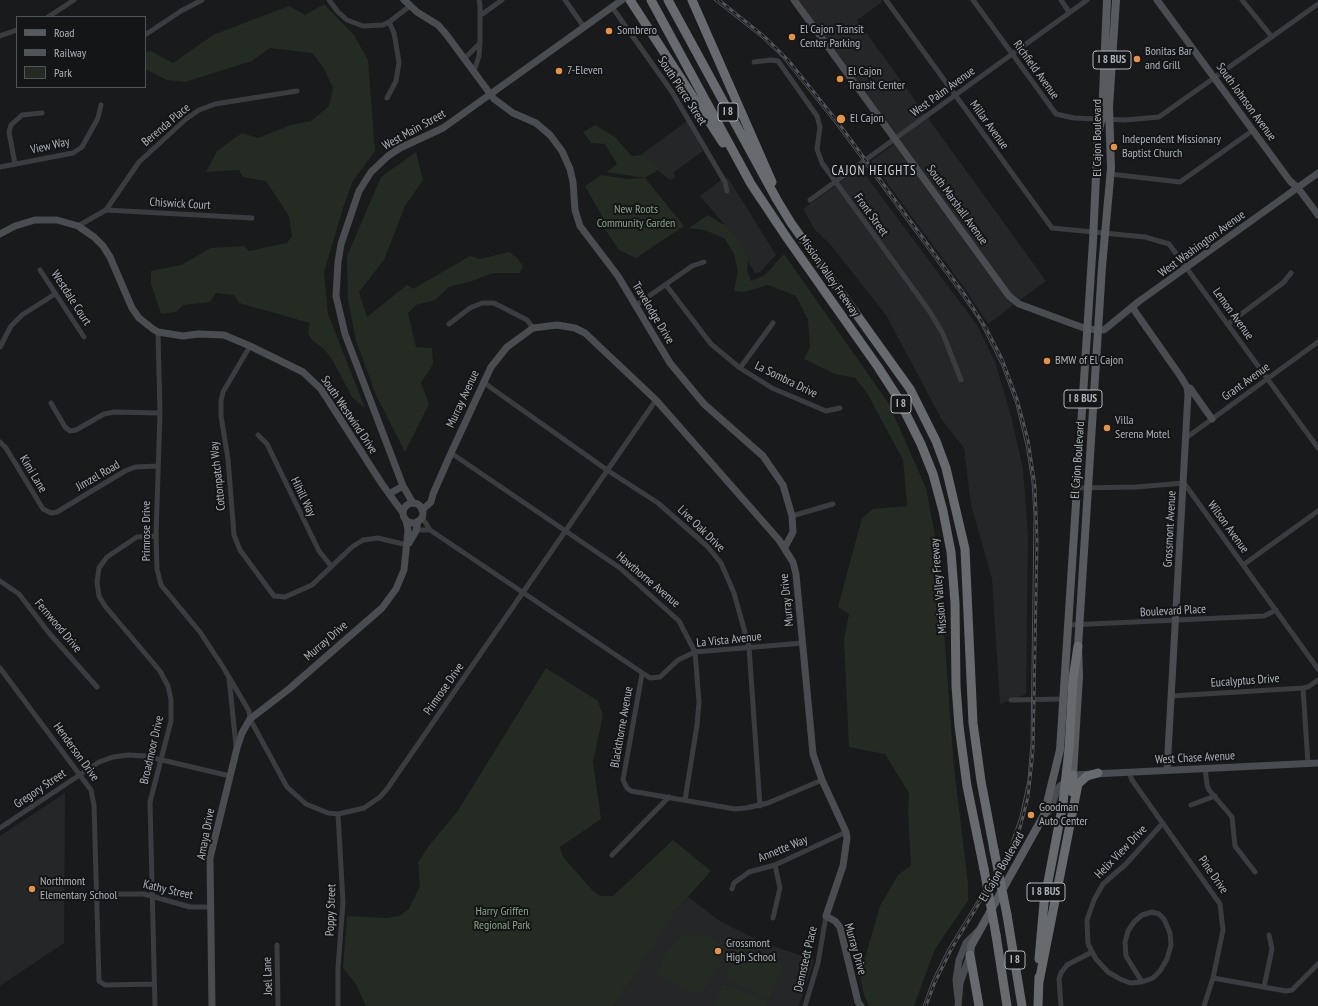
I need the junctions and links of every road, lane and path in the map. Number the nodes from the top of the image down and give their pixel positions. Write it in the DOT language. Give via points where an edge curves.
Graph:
graph roads {
  1 [pos="74,0"];
  2 [pos="202,0"];
  3 [pos="329,0"];
  4 [pos="404,0"];
  5 [pos="479,0"];
  6 [pos="502,0"];
  7 [pos="565,0"];
  8 [pos="622,0"];
  9 [pos="630,0"];
  10 [pos="651,0"];
  11 [pos="668,0"];
  12 [pos="692,0"];
  13 [pos="794,0"];
  14 [pos="886,0"];
  15 [pos="973,0"];
  16 [pos="1061,0"];
  17 [pos="1087,0"];
  18 [pos="1107,0"];
  19 [pos="1116,0"];
  20 [pos="1157,0"];
  21 [pos="1242,0"];
  22 [pos="1318,4"];
  23 [pos="410,6"];
  24 [pos="612,7"];
  25 [pos="1069,12"];
  26 [pos="481,15"];
  27 [pos="50,16"];
  28 [pos="389,22"];
  29 [pos="584,27"];
  30 [pos="16,30"];
  31 [pos="146,34"];
  32 [pos="0,36"];
  33 [pos="1272,37"];
  34 [pos="480,43"];
  35 [pos="1012,54"];
  36 [pos="465,58"];
  37 [pos="754,62"];
  38 [pos="474,71"];
  39 [pos="1215,78"];
  40 [pos="297,91"];
  41 [pos="490,94"];
  42 [pos="955,95"];
  43 [pos="387,98"];
  44 [pos="101,105"];
  45 [pos="42,113"];
  46 [pos="1106,119"];
  47 [pos="1252,131"];
  48 [pos="895,138"];
  49 [pos="15,164"];
  50 [pos="0,167"];
  51 [pos="1318,173"];
  52 [pos="1110,174"];
  53 [pos="836,182"];
  54 [pos="751,184"];
  55 [pos="1298,188"];
  56 [pos="727,191"];
  57 [pos="810,200"];
  58 [pos="106,210"];
  59 [pos="1318,215"];
  60 [pos="252,218"];
  61 [pos="791,223"];
  62 [pos="78,226"];
  63 [pos="1094,231"];
  64 [pos="1106,232"];
  65 [pos="0,234"];
  66 [pos="704,262"];
  67 [pos="1187,268"];
  68 [pos="40,270"];
  69 [pos="1291,273"];
  70 [pos="666,285"];
  71 [pos="55,294"];
  72 [pos="635,306"];
  73 [pos="1132,307"];
  74 [pos="773,323"];
  75 [pos="449,324"];
  76 [pos="1228,324"];
  77 [pos="533,328"];
  78 [pos="1087,329"];
  79 [pos="1098,330"];
  80 [pos="158,332"];
  81 [pos="84,336"];
  82 [pos="1318,342"];
  83 [pos="250,346"];
  84 [pos="0,347"];
  85 [pos="740,368"];
  86 [pos="1268,379"];
  87 [pos="961,380"];
  88 [pos="482,382"];
  89 [pos="1187,387"];
  90 [pos="656,400"];
  91 [pos="51,403"];
  92 [pos="840,408"];
  93 [pos="160,413"];
  94 [pos="1212,419"];
  95 [pos="258,435"];
  96 [pos="1186,438"];
  97 [pos="0,442"];
  98 [pos="1318,448"];
  99 [pos="451,453"];
  100 [pos="158,466"];
  101 [pos="607,470"];
  102 [pos="1184,483"];
  103 [pos="403,486"];
  104 [pos="1078,488"];
  105 [pos="1088,488"];
  106 [pos="392,496"];
  107 [pos="833,504"];
  108 [pos="415,509"];
  109 [pos="1318,511"];
  110 [pos="403,513"];
  111 [pos="51,514"];
  112 [pos="792,516"];
  113 [pos="406,521"];
  114 [pos="416,530"];
  115 [pos="430,530"];
  116 [pos="566,530"];
  117 [pos="156,536"];
  118 [pos="408,544"];
  119 [pos="785,547"];
  120 [pos="1243,565"];
  121 [pos="331,566"];
  122 [pos="404,570"];
  123 [pos="0,581"];
  124 [pos="523,593"];
  125 [pos="1276,610"];
  126 [pos="1176,621"];
  127 [pos="1080,624"];
  128 [pos="1069,625"];
  129 [pos="803,643"];
  130 [pos="1078,646"];
  131 [pos="750,647"];
  132 [pos="695,652"];
  133 [pos="0,668"];
  134 [pos="1318,669"];
  135 [pos="642,674"];
  136 [pos="228,675"];
  137 [pos="1318,680"];
  138 [pos="97,687"];
  139 [pos="1303,688"];
  140 [pos="1172,696"];
  141 [pos="1065,699"];
  142 [pos="1011,700"];
  143 [pos="250,719"];
  144 [pos="237,748"];
  145 [pos="1064,749"];
  146 [pos="160,759"];
  147 [pos="1318,763"];
  148 [pos="1308,764"];
  149 [pos="1205,768"];
  150 [pos="1167,770"];
  151 [pos="1129,772"];
  152 [pos="1098,773"];
  153 [pos="81,774"];
  154 [pos="1073,774"];
  155 [pos="230,776"];
  156 [pos="822,780"];
  157 [pos="1052,786"];
  158 [pos="1215,796"];
  159 [pos="668,797"];
  160 [pos="685,800"];
  161 [pos="1191,805"];
  162 [pos="760,806"];
  163 [pos="1072,809"];
  164 [pos="338,814"];
  165 [pos="1044,815"];
  166 [pos="1163,823"];
  167 [pos="0,828"];
  168 [pos="846,832"];
  169 [pos="612,855"];
  170 [pos="775,865"];
  171 [pos="1255,872"];
  172 [pos="732,889"];
  173 [pos="96,894"];
  174 [pos="153,896"];
  175 [pos="211,907"];
  176 [pos="826,916"];
  177 [pos="773,918"];
  178 [pos="980,930"];
  179 [pos="1269,935"];
  180 [pos="277,945"];
  181 [pos="1092,952"];
  182 [pos="970,955"];
  183 [pos="1318,964"];
  184 [pos="1212,978"];
  185 [pos="1039,982"];
  186 [pos="1142,982"];
  187 [pos="154,984"];
  188 [pos="1264,987"];
  189 [pos="958,998"];
  190 [pos="155,1006"];
  191 [pos="212,1006"];
  192 [pos="278,1006"];
  193 [pos="338,1006"];
  194 [pos="805,1006"];
  195 [pos="861,1006"];
  196 [pos="958,1006"];
  197 [pos="979,1006"];
  198 [pos="1007,1006"];
  199 [pos="1022,1006"];
  200 [pos="1038,1006"];
  201 [pos="1061,1006"];
  202 [pos="1204,1006"];
  1 -- 27 [label="street"];
  2 -- 31 [label="street"];
  3 -- 28 [label="street" via="338,12 357,25 373,27"];
  4 -- 23 [label="street, Travelodge Drive"];
  5 -- 26 [label="street"];
  6 -- 26 [label="street"];
  7 -- 29 [label="street"];
  8 -- 24 [label="street, West Main Street"];
  9 -- 54 [label="highway"];
  10 -- 54 [label="highway, Mission Valley Freeway / I 8"];
  11 -- 61 [label="highway, Mission Valley Freeway / I 8"];
  12 -- 61 [label="highway"];
  13 -- 48 [label="street, South Marshall Avenue"];
  14 -- 42 [label="street, Millar Avenue"];
  15 -- 35 [label="street, Richfield Avenue"];
  16 -- 25 [label="street"];
  17 -- 25 [label="street, West Palm Avenue"];
  18 -- 46 [label="main road, El Cajon Boulevard / I 8 BUS"];
  19 -- 46 [label="main road, El Cajon Boulevard / I 8 BUS"];
  20 -- 39 [label="street, South Johnson Avenue"];
  21 -- 33 [label="street"];
  22 -- 33 [label="street, Richfield Avenue"];
  23 -- 28 [label="street"];
  23 -- 36 [label="street, Travelodge Drive" via="438,25"];
  24 -- 29 [label="street, West Main Street"];
  24 -- 56 [label="street, South Pierce Street" via="672,92 725,182"];
  25 -- 35 [label="street, West Palm Avenue"];
  26 -- 34 [label="street"];
  28 -- 43 [label="street" via="394,33 399,62 396,81"];
  29 -- 41 [label="street, West Main Street"];
  30 -- 32 [label="street"];
  33 -- 39 [label="street, Richfield Avenue"];
  34 -- 36 [label="street"];
  34 -- 38 [label="street"];
  35 -- 42 [label="street, West Palm Avenue"];
  35 -- 46 [label="street, Richfield Avenue" via="1056,114"];
  36 -- 38 [label="street, Travelodge Drive"];
  37 -- 53 [label="street, Front Street" via="778,62 817,116 820,127 816,142 818,157"];
  38 -- 41 [label="street, Travelodge Drive"];
  39 -- 46 [label="street, Richfield Avenue" via="1158,117 1142,120"];
  39 -- 47 [label="street, South Johnson Avenue"];
  40 -- 58 [label="street, Berenda Place" via="215,104 194,114 154,146 139,162"];
  41 -- 72 [label="street, Travelodge Drive" via="513,113 536,123 562,150 570,169 575,210 580,226 618,276"];
  41 -- 103 [label="street, West Main Street" via="444,128 400,148 376,166 359,191 341,244 336,296 342,322"];
  42 -- 48 [label="street, West Palm Avenue"];
  42 -- 63 [label="street, Millar Avenue" via="1052,228"];
  44 -- 49 [label="street, View Way" via="98,118 82,147 73,153"];
  45 -- 49 [label="street" via="22,115 11,125 9,132"];
  46 -- 52 [label="main road, El Cajon Boulevard / I 8 BUS"];
  46 -- 63 [label="main road, El Cajon Boulevard / I 8 BUS" via="1098,133"];
  47 -- 52 [label="street" via="1180,182"];
  47 -- 55 [label="street, South Johnson Avenue"];
  48 -- 53 [label="street, West Palm Avenue"];
  48 -- 78 [label="street, South Marshall Avenue" via="1010,296 1019,304"];
  49 -- 50 [label="street, View Way"];
  51 -- 55 [label="street, West Washington Avenue"];
  52 -- 64 [label="main road, El Cajon Boulevard / I 8 BUS"];
  53 -- 57 [label="street, West Palm Avenue"];
  53 -- 87 [label="street, Front Street" via="930,312 943,334"];
  54 -- 198 [label="highway, Mission Valley Freeway / I 8, bridge" via="898,398 921,444 932,474 943,511 950,552 955,603 956,686 967,786"];
  55 -- 59 [label="street, South Johnson Avenue"];
  55 -- 67 [label="street, West Washington Avenue"];
  58 -- 60 [label="street, Chiswick Court"];
  58 -- 62 [label="street, Berenda Place"];
  61 -- 199 [label="highway, Mission Valley Freeway / I 8, bridge" via="910,389 936,441 946,468 965,549 973,723 981,781"];
  62 -- 65 [label="street" via="57,220 35,220"];
  62 -- 80 [label="street" via="103,246 132,308 144,322"];
  63 -- 64 [label="street, Millar Avenue"];
  63 -- 78 [label="main road, El Cajon Boulevard / I 8 BUS"];
  64 -- 67 [label="street, Lemon Avenue" via="1166,242"];
  64 -- 79 [label="main road, El Cajon Boulevard / I 8 BUS"];
  66 -- 70 [label="street" via="692,266"];
  67 -- 73 [label="street, West Washington Avenue"];
  67 -- 76 [label="street, Lemon Avenue"];
  68 -- 71 [label="street, Westdale Court"];
  69 -- 76 [label="street" via="1284,282"];
  70 -- 72 [label="street"];
  70 -- 85 [label="street, La Sombra Drive" via="711,344"];
  71 -- 81 [label="street, Westdale Court"];
  71 -- 84 [label="street" via="22,315 11,326"];
  72 -- 112 [label="street, Travelodge Drive" via="686,384 709,409 772,467 783,485"];
  73 -- 79 [label="street, West Washington Avenue" via="1104,330"];
  73 -- 89 [label="street"];
  74 -- 85 [label="street"];
  75 -- 77 [label="street" via="470,308 482,303 494,303 527,320"];
  76 -- 86 [label="street, Lemon Avenue"];
  77 -- 88 [label="street, Murray Avenue" via="507,347 493,363"];
  77 -- 90 [label="street, Murray Drive" via="557,325 575,328 585,333"];
  78 -- 79 [label="street, South Marshall Avenue"];
  78 -- 104 [label="main road, El Cajon Boulevard / I 8 BUS"];
  79 -- 105 [label="main road, El Cajon Boulevard / I 8 BUS"];
  80 -- 83 [label="street, South Westwind Drive" via="182,336 224,335"];
  80 -- 93 [label="street, Primrose Drive"];
  82 -- 86 [label="street, Grant Avenue"];
  83 -- 106 [label="street, South Westwind Drive" via="298,369 314,382"];
  83 -- 121 [label="street, Cottonpatch Way" via="226,384 221,401 234,535 240,550 278,598 307,587"];
  85 -- 92 [label="street, La Sombra Drive" via="772,388 826,410"];
  86 -- 94 [label="street, Grant Avenue"];
  86 -- 98 [label="street, Lemon Avenue"];
  88 -- 99 [label="street, Murray Avenue"];
  88 -- 101 [label="street, Live Oak Drive"];
  89 -- 94 [label="street"];
  89 -- 96 [label="street, Grossmont Avenue"];
  90 -- 101 [label="street, Primrose Drive"];
  90 -- 119 [label="street, Murray Drive"];
  91 -- 93 [label="street" via="65,427 70,430 76,430 104,414 114,412"];
  93 -- 100 [label="street, Primrose Drive"];
  94 -- 96 [label="street, Grant Avenue"];
  95 -- 121 [label="street, Hihill Way" via="267,444 319,551"];
  96 -- 102 [label="street, Grossmont Avenue"];
  97 -- 111 [label="street, Kimi Lane" via="43,509"];
  99 -- 108 [label="street, Murray Avenue" via="431,502"];
  99 -- 116 [label="street, Hawthorne Avenue"];
  100 -- 111 [label="street, Jimzel Road" via="135,467 125,471"];
  100 -- 117 [label="street, Primrose Drive"];
  101 -- 116 [label="street, Primrose Drive"];
  101 -- 131 [label="street, Live Oak Drive" via="658,503 715,555 728,578"];
  102 -- 105 [label="street"];
  102 -- 120 [label="street, Wilson Avenue"];
  102 -- 126 [label="street, Grossmont Avenue"];
  103 -- 106 [label="street"];
  103 -- 108 [label="street, West Main Street"];
  104 -- 105 [label="street"];
  104 -- 128 [label="main road, El Cajon Boulevard / I 8 BUS"];
  105 -- 127 [label="main road, El Cajon Boulevard / I 8 BUS"];
  106 -- 108 [label="street"];
  106 -- 110 [label="street, South Westwind Drive"];
  107 -- 112 [label="street"];
  108 -- 110 [label="street, Murray Avenue"];
  108 -- 113 [label="street" via="414,523"];
  108 -- 114 [label="street, Murray Avenue"];
  108 -- 115 [label="street, Blackthorne Avenue"];
  109 -- 120 [label="street"];
  110 -- 113 [label="street, Murray Avenue"];
  112 -- 119 [label="street, Travelodge Drive" via="793,532"];
  113 -- 118 [label="street, Murray Avenue"];
  114 -- 115 [label="street"];
  114 -- 118 [label="street, Murray Avenue"];
  115 -- 124 [label="street, Blackthorne Avenue"];
  116 -- 124 [label="street, Primrose Drive"];
  116 -- 132 [label="street, Hawthorne Avenue" via="620,568 675,616"];
  117 -- 136 [label="street, Primrose Drive" via="157,569 163,590 200,632"];
  117 -- 146 [label="street, Broadmoor Drive" via="136,537 107,557 99,568 96,582 105,606 157,668 168,686 171,721"];
  118 -- 121 [label="street" via="378,538 363,540"];
  118 -- 122 [label="street, Murray Avenue"];
  119 -- 129 [label="street, Murray Drive" via="792,558 796,574"];
  120 -- 125 [label="street, Wilson Avenue"];
  122 -- 143 [label="street, Murray Drive" via="396,589 382,608"];
  123 -- 138 [label="street, Fernwood Drive" via="19,594"];
  124 -- 135 [label="street, Blackthorne Avenue"];
  124 -- 164 [label="street, Primrose Drive" via="387,789 364,808"];
  125 -- 126 [label="street, Boulevard Place" via="1264,616"];
  125 -- 134 [label="street, Wilson Avenue"];
  126 -- 127 [label="street, Boulevard Place"];
  126 -- 140 [label="street, Grossmont Avenue"];
  127 -- 128 [label="street, Boulevard Place"];
  127 -- 130 [label="main road, El Cajon Boulevard / I 8 BUS"];
  128 -- 141 [label="main road, El Cajon Boulevard / I 8 BUS"];
  129 -- 131 [label="street, La Vista Avenue"];
  129 -- 156 [label="street, Murray Drive" via="813,754"];
  130 -- 145 [label="highway, I 8 BUS"];
  130 -- 154 [label="main road, El Cajon Boulevard" via="1079,676"];
  131 -- 132 [label="street, La Vista Avenue"];
  131 -- 162 [label="street, Live Oak Drive"];
  132 -- 135 [label="street, La Vista Avenue" via="678,660 660,676 650,678"];
  132 -- 160 [label="street, Hawthorne Avenue" via="699,702"];
  133 -- 153 [label="street, Henderson Drive"];
  135 -- 159 [label="street, Blackthorne Avenue" via="624,784 631,791"];
  136 -- 143 [label="street, Primrose Drive" via="249,711"];
  136 -- 144 [label="street, Primrose Drive"];
  137 -- 139 [label="street, Eucalyptus Drive"];
  139 -- 140 [label="street, Eucalyptus Drive"];
  139 -- 148 [label="street"];
  140 -- 150 [label="street, Grossmont Avenue"];
  141 -- 142 [label="street"];
  141 -- 145 [label="main road, El Cajon Boulevard / I 8 BUS"];
  143 -- 144 [label="street, Amaya Drive"];
  143 -- 164 [label="street, Primrose Drive" via="292,793 306,804 328,813"];
  144 -- 155 [label="street, Amaya Drive"];
  145 -- 154 [label="main road" via="1065,768"];
  145 -- 157 [label="main road, El Cajon Boulevard / I 8 BUS"];
  145 -- 185 [label="highway, I 8 BUS, bridge" via="1063,803 1044,902"];
  146 -- 153 [label="street, Gregory Street" via="141,755 120,756 99,762"];
  146 -- 155 [label="street, Gregory Street"];
  146 -- 174 [label="street, Broadmoor Drive" via="150,802"];
  147 -- 148 [label="street, West Chase Avenue"];
  148 -- 149 [label="street, West Chase Avenue"];
  149 -- 150 [label="street, West Chase Avenue"];
  149 -- 158 [label="street" via="1207,785"];
  150 -- 151 [label="street, West Chase Avenue"];
  151 -- 152 [label="street, West Chase Avenue"];
  151 -- 166 [label="street, Pine Drive"];
  152 -- 154 [label="street, West Chase Avenue"];
  152 -- 163 [label="highway" via="1087,776 1078,784"];
  153 -- 167 [label="street, Gregory Street"];
  153 -- 173 [label="street, Henderson Drive" via="91,790 94,805"];
  154 -- 157 [label="main road" via="1064,776"];
  154 -- 163 [label="highway"];
  154 -- 165 [label="street, El Cajon Boulevard" via="1058,788 1050,810"];
  155 -- 175 [label="street, Amaya Drive" via="210,858"];
  156 -- 162 [label="street, Blackthorne Avenue"];
  156 -- 168 [label="street, Murray Drive"];
  157 -- 165 [label="main road, El Cajon Boulevard / I 8 BUS"];
  158 -- 161 [label="street"];
  158 -- 171 [label="street" via="1232,817 1235,846"];
  159 -- 160 [label="street, Blackthorne Avenue"];
  159 -- 169 [label="street"];
  160 -- 162 [label="street, Blackthorne Avenue" via="735,809"];
  163 -- 185 [label="highway"];
  164 -- 193 [label="street, Poppy Street" via="343,902"];
  165 -- 178 [label="main road, El Cajon Boulevard / I 8 BUS"];
  166 -- 181 [label="street, Helix View Drive" via="1096,894 1086,927 1088,944"];
  166 -- 184 [label="street, Pine Drive" via="1220,904 1223,930"];
  168 -- 170 [label="street, Annette Way"];
  168 -- 176 [label="street, Murray Drive" via="843,866"];
  170 -- 172 [label="street, Annette Way" via="744,875 734,883"];
  170 -- 177 [label="street" via="780,888"];
  173 -- 174 [label="street, Kathy Street" via="131,893"];
  173 -- 187 [label="street, Henderson Drive" via="100,982 105,985"];
  174 -- 175 [label="street, Kathy Street" via="190,907"];
  174 -- 187 [label="street, Broadmoor Drive"];
  175 -- 191 [label="street, Amaya Drive"];
  176 -- 194 [label="street, Dennstedt Place" via="818,963"];
  176 -- 195 [label="street, Murray Drive" via="835,920 840,927"];
  178 -- 182 [label="main road, El Cajon Boulevard / I 8 BUS" via="971,946"];
  178 -- 189 [label="street, El Cajon Boulevard" via="966,943 959,960 956,980"];
  179 -- 188 [label="street" via="1272,950"];
  180 -- 192 [label="street, Joel Lane"];
  181 -- 186 [label="street, Helix View Drive" via="1108,972 1130,983"];
  181 -- 201 [label="street" via="1067,965 1061,973"];
  182 -- 189 [label="street, El Cajon Boulevard" via="960,983"];
  182 -- 197 [label="highway, I 8 BUS"];
  183 -- 188 [label="street" via="1292,990"];
  184 -- 188 [label="street"];
  184 -- 202 [label="street, Pine Drive"];
  185 -- 200 [label="highway, I 8 BUS"];
  186 -- 186 [label="street" via="1153,978 1160,971 1170,950 1171,939 1166,921 1154,912 1136,919 1125,942 1126,956"];
  187 -- 190 [label="street, Broadmoor Drive"];
  189 -- 196 [label="street, El Cajon Boulevard"];
}
